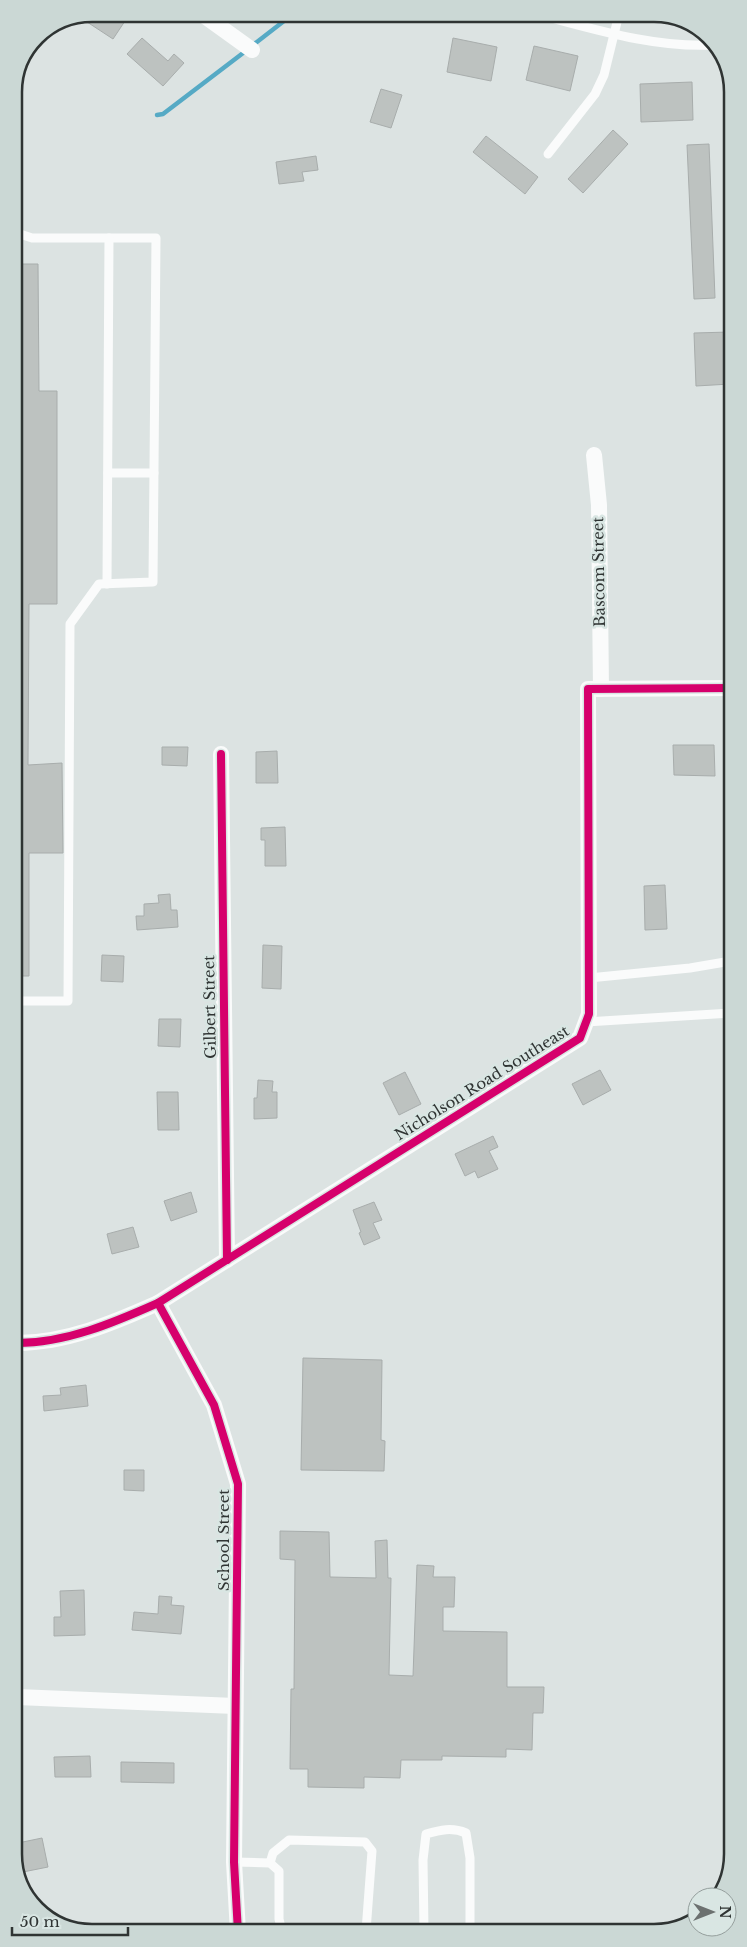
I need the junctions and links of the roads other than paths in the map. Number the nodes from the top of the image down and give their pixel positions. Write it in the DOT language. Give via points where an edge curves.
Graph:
graph roads {
  1 [pos="213,22"];
  2 [pos="571,23"];
  3 [pos="617,23"];
  4 [pos="615,34"];
  5 [pos="706,45"];
  6 [pos="252,50"];
  7 [pos="548,154"];
  8 [pos="23,235"];
  9 [pos="109,238"];
  10 [pos="594,455"];
  11 [pos="108,473"];
  12 [pos="154,473"];
  13 [pos="107,584"];
  14 [pos="724,688"];
  15 [pos="601,689"];
  16 [pos="221,754"];
  17 [pos="724,962"];
  18 [pos="589,978"];
  19 [pos="22,1001"];
  20 [pos="724,1013"];
  21 [pos="586,1022"];
  22 [pos="227,1260"];
  23 [pos="158,1303"];
  24 [pos="22,1342"];
  25 [pos="22,1697"];
  26 [pos="235,1706"];
  27 [pos="234,1862"];
  28 [pos="270,1863"];
  29 [pos="238,1924"];
  30 [pos="280,1924"];
  31 [pos="367,1924"];
  32 [pos="424,1924"];
  33 [pos="470,1924"];
  1 -- 6 [label="street"];
  2 -- 4 [label="lane"];
  3 -- 4 [label="lane"];
  4 -- 5 [label="lane" via="675,45"];
  4 -- 7 [label="lane" via="596,94"];
  8 -- 9 [label="lane" via="32,238"];
  9 -- 11 [label="lane"];
  9 -- 12 [label="lane" via="156,238"];
  10 -- 15 [label="street, Bascom Street" via="598,505"];
  11 -- 12 [label="lane"];
  11 -- 13 [label="lane"];
  12 -- 13 [label="lane" via="153,582"];
  13 -- 19 [label="lane" via="99,584 70,624 68,1001"];
  14 -- 15 [label="street"];
  15 -- 18 [label="street, Nicholson Road Southeast" via="588,689"];
  16 -- 22 [label="street, Gilbert Street"];
  17 -- 18 [label="lane"];
  18 -- 21 [label="street, Nicholson Road Southeast"];
  20 -- 21 [label="lane"];
  21 -- 22 [label="street, Nicholson Road Southeast" via="580,1038"];
  22 -- 23 [label="street, Nicholson Road Southeast"];
  23 -- 24 [label="street, Nicholson Road Southeast" via="115,1322 67,1337"];
  23 -- 26 [label="street, School Street" via="214,1405 238,1484"];
  25 -- 26 [label="street"];
  26 -- 27 [label="street, School Street"];
  27 -- 28 [label="lane"];
  27 -- 29 [label="street, School Street"];
  28 -- 30 [label="lane" via="279,1871"];
  28 -- 31 [label="lane" via="273,1853 289,1840 365,1842 372,1851"];
  32 -- 33 [label="lane" via="426,1834 457,1829 466,1834 470,1858"];
}
